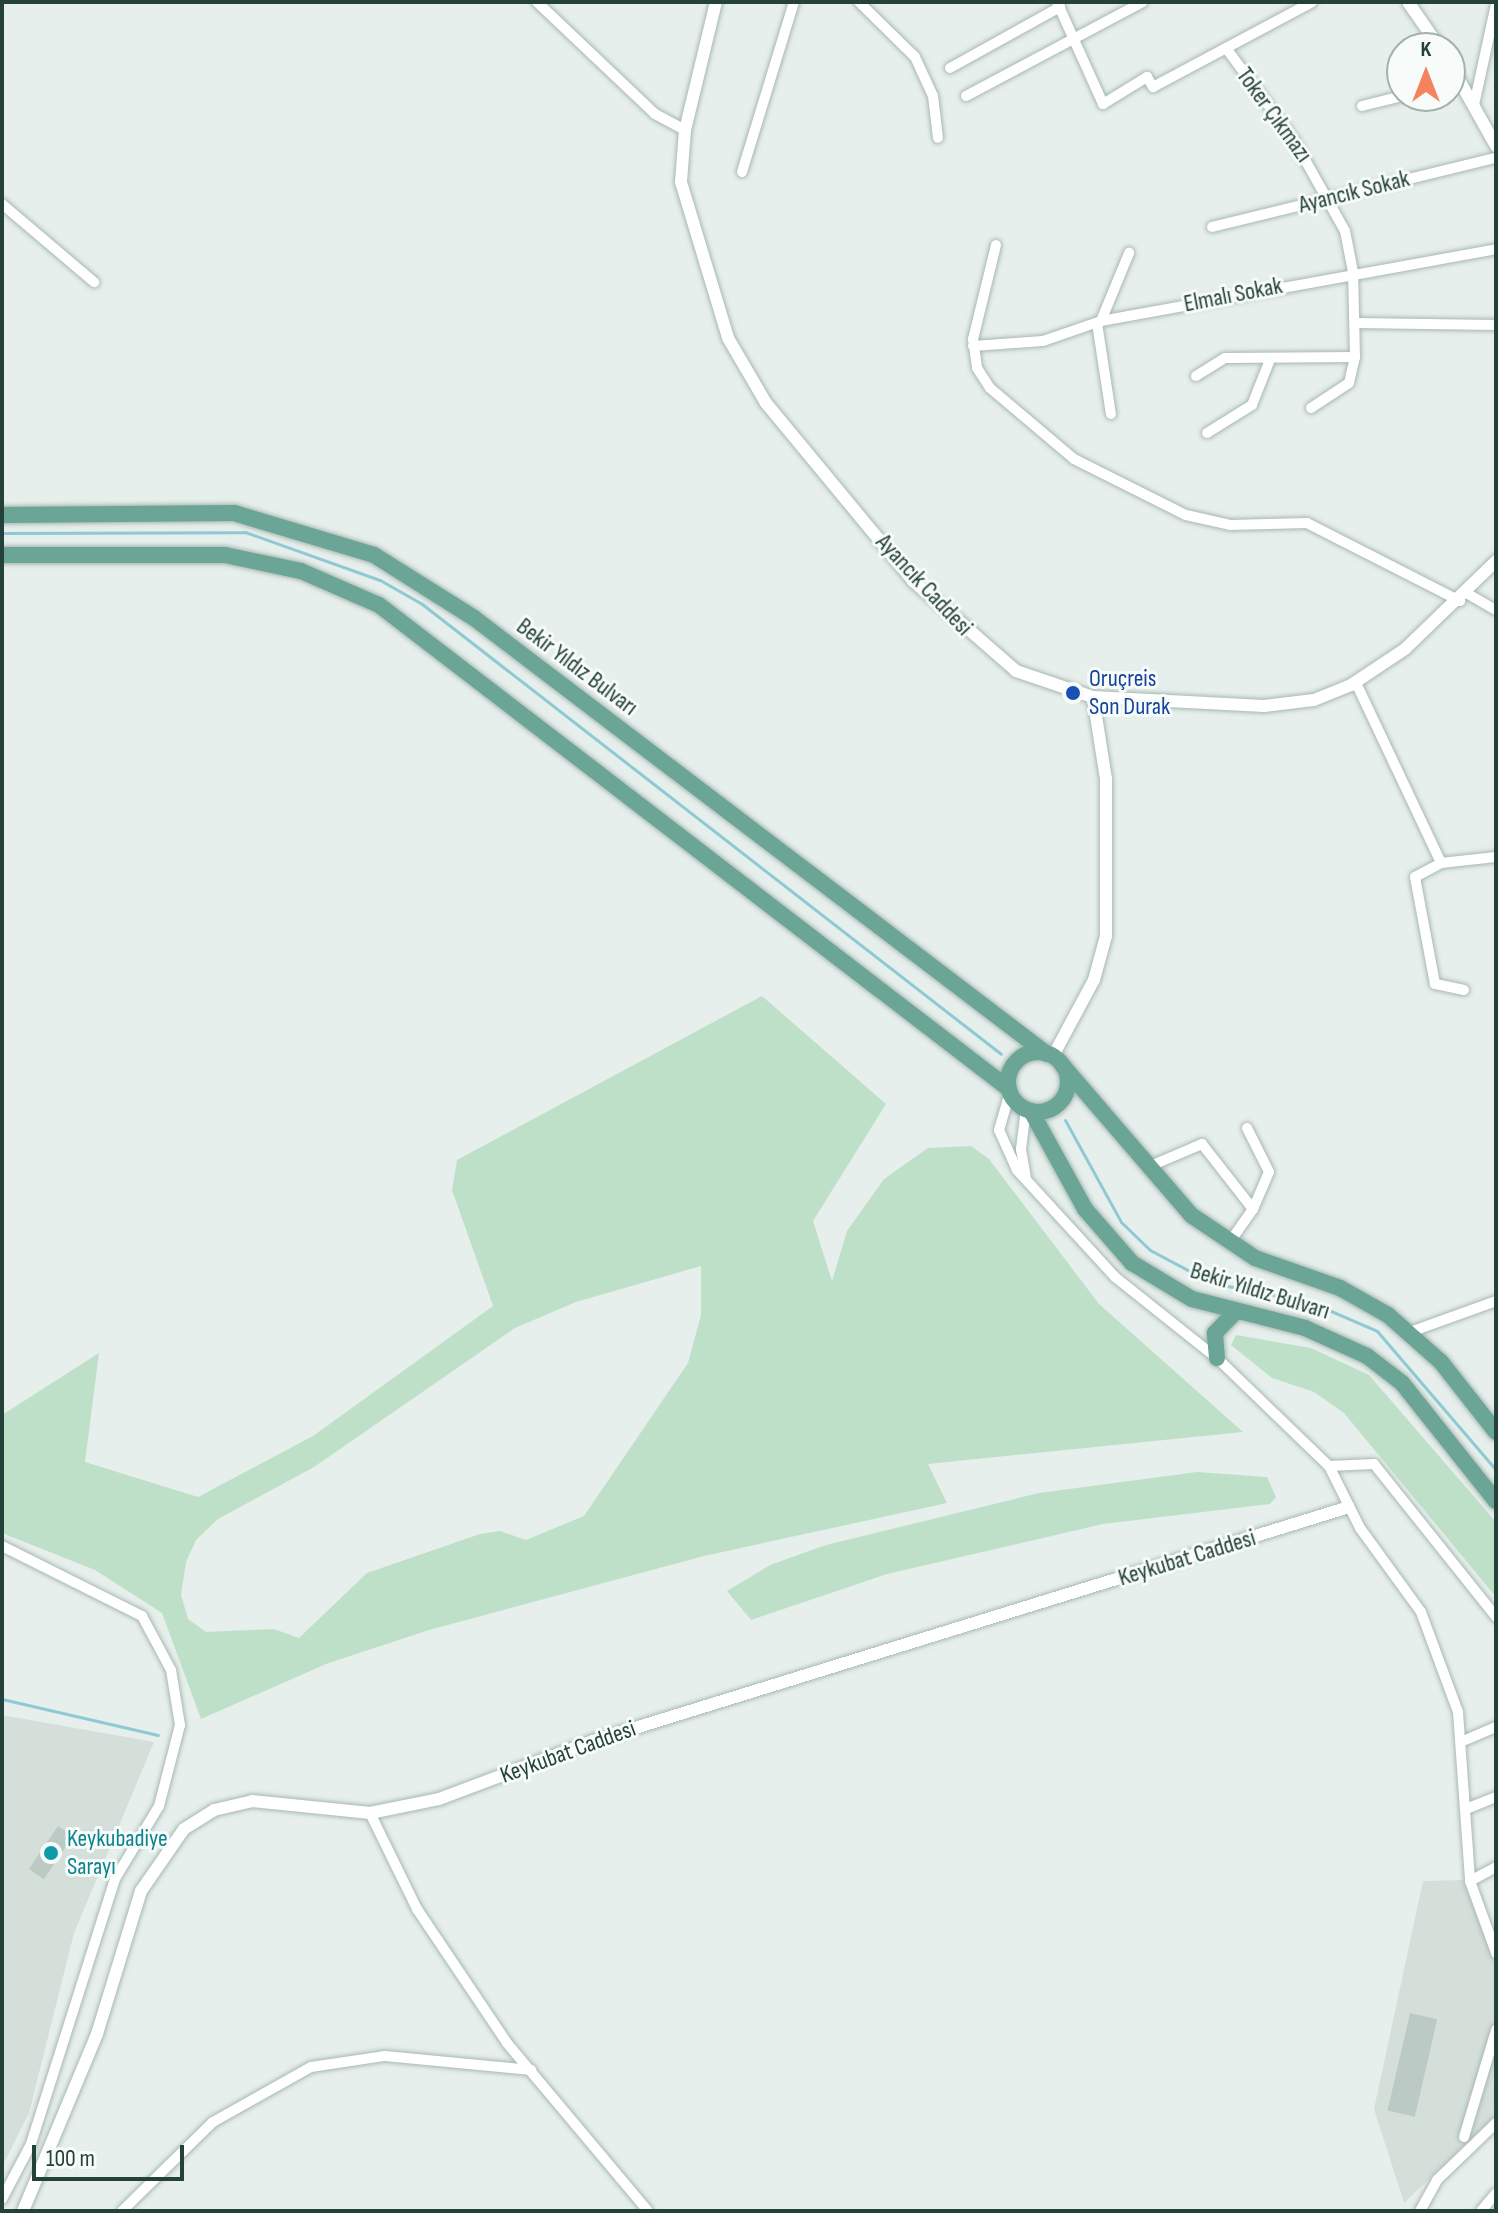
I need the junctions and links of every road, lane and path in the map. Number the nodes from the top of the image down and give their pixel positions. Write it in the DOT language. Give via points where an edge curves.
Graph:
graph roads {
  1 [pos="537,2"];
  2 [pos="716,2"];
  3 [pos="794,2"];
  4 [pos="859,2"];
  5 [pos="1143,2"];
  6 [pos="1312,2"];
  7 [pos="1408,2"];
  8 [pos="1496,4"];
  9 [pos="1059,5"];
  10 [pos="1429,32"];
  11 [pos="1074,39"];
  12 [pos="1226,48"];
  13 [pos="950,68"];
  14 [pos="1466,95"];
  15 [pos="966,96"];
  16 [pos="1386,100"];
  17 [pos="1474,105"];
  18 [pos="1362,106"];
  19 [pos="685,130"];
  20 [pos="938,138"];
  21 [pos="1496,146"];
  22 [pos="1496,158"];
  23 [pos="742,172"];
  24 [pos="1329,197"];
  25 [pos="2,204"];
  26 [pos="1212,227"];
  27 [pos="996,245"];
  28 [pos="1496,249"];
  29 [pos="1129,253"];
  30 [pos="1353,272"];
  31 [pos="94,282"];
  32 [pos="1099,322"];
  33 [pos="1356,323"];
  34 [pos="1496,325"];
  35 [pos="973,346"];
  36 [pos="1355,357"];
  37 [pos="1269,362"];
  38 [pos="1196,376"];
  39 [pos="1311,408"];
  40 [pos="1111,414"];
  41 [pos="1207,433"];
  42 [pos="2,515"];
  43 [pos="2,555"];
  44 [pos="1496,561"];
  45 [pos="1464,598"];
  46 [pos="1496,610"];
  47 [pos="1356,683"];
  48 [pos="1093,697"];
  49 [pos="1496,857"];
  50 [pos="1441,863"];
  51 [pos="1464,990"];
  52 [pos="1054,1059"];
  53 [pos="1009,1091"];
  54 [pos="1029,1110"];
  55 [pos="1247,1128"];
  56 [pos="1148,1167"];
  57 [pos="1029,1183"];
  58 [pos="1253,1209"];
  59 [pos="1229,1243"];
  60 [pos="1496,1301"];
  61 [pos="1235,1312"];
  62 [pos="1410,1332"];
  63 [pos="1217,1358"];
  64 [pos="1496,1432"];
  65 [pos="1329,1466"];
  66 [pos="1496,1501"];
  67 [pos="1349,1507"];
  68 [pos="2,1546"];
  69 [pos="1496,1617"];
  70 [pos="1496,1727"];
  71 [pos="1463,1741"];
  72 [pos="1496,1797"];
  73 [pos="1466,1809"];
  74 [pos="370,1813"];
  75 [pos="1496,1867"];
  76 [pos="1470,1881"];
  77 [pos="1496,1953"];
  78 [pos="1496,2030"];
  79 [pos="531,2070"];
  80 [pos="1496,2123"];
  81 [pos="1464,2137"];
  82 [pos="1496,2193"];
  83 [pos="2,2199"];
  84 [pos="23,2211"];
  85 [pos="122,2211"];
  86 [pos="648,2211"];
  87 [pos="1420,2211"];
  88 [pos="1481,2211"];
  1 -- 19 [label="street" via="655,114"];
  2 -- 19 [label="street, Ayancık Caddesi"];
  3 -- 23 [label="street"];
  4 -- 20 [label="street" via="915,57 933,96"];
  5 -- 11 [label="street"];
  6 -- 12 [label="street"];
  7 -- 10 [label="street"];
  8 -- 17 [label="street"];
  9 -- 11 [label="street"];
  9 -- 13 [label="street"];
  11 -- 12 [label="street" via="1103,104 1147,77 1153,87"];
  11 -- 15 [label="street"];
  12 -- 24 [label="street, Toker Çıkmazı"];
  14 -- 17 [label="street"];
  16 -- 18 [label="street"];
  17 -- 21 [label="street"];
  19 -- 48 [label="street, Ayancık Caddesi" via="681,182 700,259 728,338 766,403 913,581 963,630 1016,671"];
  22 -- 24 [label="street, Ayancık Sokak"];
  24 -- 26 [label="street, Ayancık Sokak"];
  24 -- 30 [label="street, Toker Çıkmazı"];
  25 -- 31 [label="street"];
  27 -- 35 [label="street"];
  28 -- 30 [label="street, Elmalı Sokak"];
  29 -- 32 [label="street"];
  30 -- 32 [label="street, Elmalı Sokak"];
  30 -- 33 [label="street, Toker Çıkmazı"];
  32 -- 35 [label="street, Elmalı Sokak" via="1043,341"];
  32 -- 40 [label="street"];
  33 -- 34 [label="street"];
  33 -- 36 [label="street, Toker Çıkmazı"];
  35 -- 45 [label="street" via="985,382 1074,459 1165,508 1230,525 1307,523"];
  36 -- 37 [label="street"];
  36 -- 39 [label="street" via="1346,386"];
  37 -- 38 [label="street" via="1225,358"];
  37 -- 41 [label="street" via="1252,405"];
  42 -- 52 [label="main road, Bekir Yıldız Bulvarı" via="234,513 304,529 374,555 474,618"];
  43 -- 53 [label="main road" via="225,555 301,571 379,605 423,633"];
  44 -- 45 [label="street, Ayancık Caddesi"];
  45 -- 46 [label="street"];
  45 -- 47 [label="street, Ayancık Caddesi"];
  47 -- 48 [label="street, Ayancık Caddesi" via="1327,697 1276,705"];
  47 -- 50 [label="street"];
  48 -- 52 [label="street" via="1106,779 1106,936 1094,980"];
  49 -- 50 [label="street"];
  50 -- 51 [label="street" via="1419,871 1415,880 1435,984"];
  52 -- 53 [label="main road" via="1016,1061"];
  52 -- 54 [label="main road" via="1063,1097 1048,1110"];
  52 -- 56 [label="main road, Bekir Yıldız Bulvarı"];
  53 -- 54 [label="main road"];
  53 -- 57 [label="street" via="1000,1139"];
  54 -- 57 [label="street" via="1021,1156"];
  54 -- 61 [label="main road, Bekir Yıldız Bulvarı" via="1085,1209 1118,1251 1176,1292"];
  55 -- 58 [label="street" via="1269,1172"];
  56 -- 58 [label="street" via="1202,1144"];
  56 -- 59 [label="main road, Bekir Yıldız Bulvarı" via="1191,1215"];
  57 -- 63 [label="street" via="1115,1277"];
  58 -- 59 [label="street"];
  59 -- 62 [label="main road, Bekir Yıldız Bulvarı" via="1356,1295"];
  60 -- 62 [label="street"];
  61 -- 63 [label="main road" via="1215,1333"];
  61 -- 66 [label="main road, Bekir Yıldız Bulvarı" via="1322,1333 1379,1364 1402,1383"];
  62 -- 64 [label="main road, Bekir Yıldız Bulvarı"];
  63 -- 65 [label="street"];
  65 -- 67 [label="street"];
  65 -- 69 [label="street" via="1374,1464"];
  67 -- 71 [label="street" via="1428,1626"];
  67 -- 74 [label="street, Keykubat Caddesi" via="593,1741 439,1799"];
  68 -- 83 [label="street" via="142,1616 171,1670 180,1725 159,1806 115,1879 31,2144"];
  70 -- 71 [label="street"];
  71 -- 73 [label="street"];
  72 -- 73 [label="street"];
  73 -- 76 [label="street"];
  74 -- 79 [label="street" via="417,1909"];
  74 -- 84 [label="street, Keykubat Caddesi" via="252,1801 214,1810 184,1829 141,1891 97,2034"];
  75 -- 76 [label="street"];
  76 -- 77 [label="street"];
  78 -- 81 [label="street"];
  79 -- 85 [label="street" via="385,2056 311,2067 213,2122"];
  79 -- 86 [label="street"];
  80 -- 87 [label="street" via="1437,2180"];
  82 -- 88 [label="street"];
}
